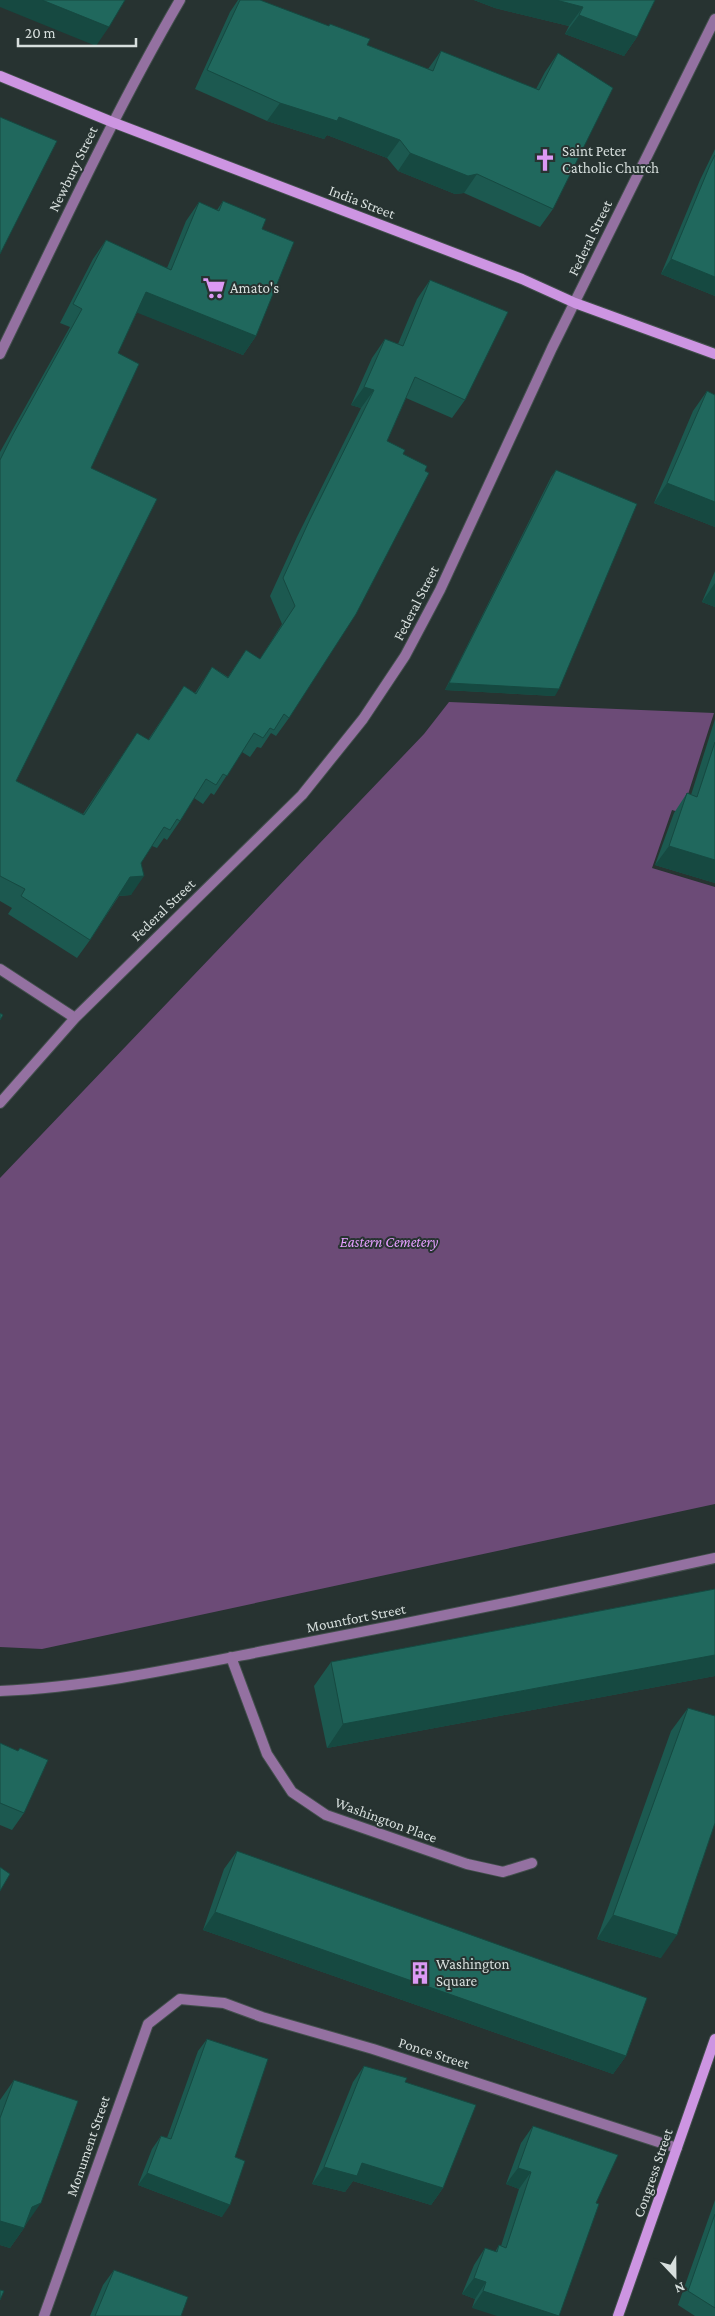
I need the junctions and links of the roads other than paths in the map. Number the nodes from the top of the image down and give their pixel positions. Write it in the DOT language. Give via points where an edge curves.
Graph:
graph roads {
  1 [pos="180,0"];
  2 [pos="715,19"];
  3 [pos="0,76"];
  4 [pos="112,122"];
  5 [pos="575,303"];
  6 [pos="0,354"];
  7 [pos="715,354"];
  8 [pos="0,969"];
  9 [pos="75,1018"];
  10 [pos="0,1103"];
  11 [pos="715,1558"];
  12 [pos="231,1657"];
  13 [pos="0,1691"];
  14 [pos="532,1864"];
  15 [pos="180,1999"];
  16 [pos="715,2039"];
  17 [pos="677,2148"];
  18 [pos="44,2316"];
  19 [pos="618,2316"];
  1 -- 4 [label="street, Newbury Street"];
  2 -- 5 [label="street, Federal Street"];
  3 -- 4 [label="main road, India Street"];
  4 -- 5 [label="main road, India Street" via="522,279"];
  4 -- 6 [label="street, Newbury Street"];
  5 -- 7 [label="main road, India Street"];
  5 -- 9 [label="street, Federal Street" via="440,590 405,656 363,719 302,795"];
  8 -- 9 [label="street"];
  9 -- 10 [label="street, Federal Street"];
  11 -- 12 [label="street, Mountfort Street"];
  12 -- 13 [label="street, Mountfort Street" via="38,1690"];
  12 -- 14 [label="street, Washington Place" via="266,1754 292,1792 326,1816 466,1864 502,1872"];
  15 -- 17 [label="street, Ponce Street" via="224,2003"];
  15 -- 18 [label="street, Monument Street" via="148,2024"];
  16 -- 17 [label="main road, Congress Street"];
  17 -- 19 [label="main road, Congress Street"];
}
